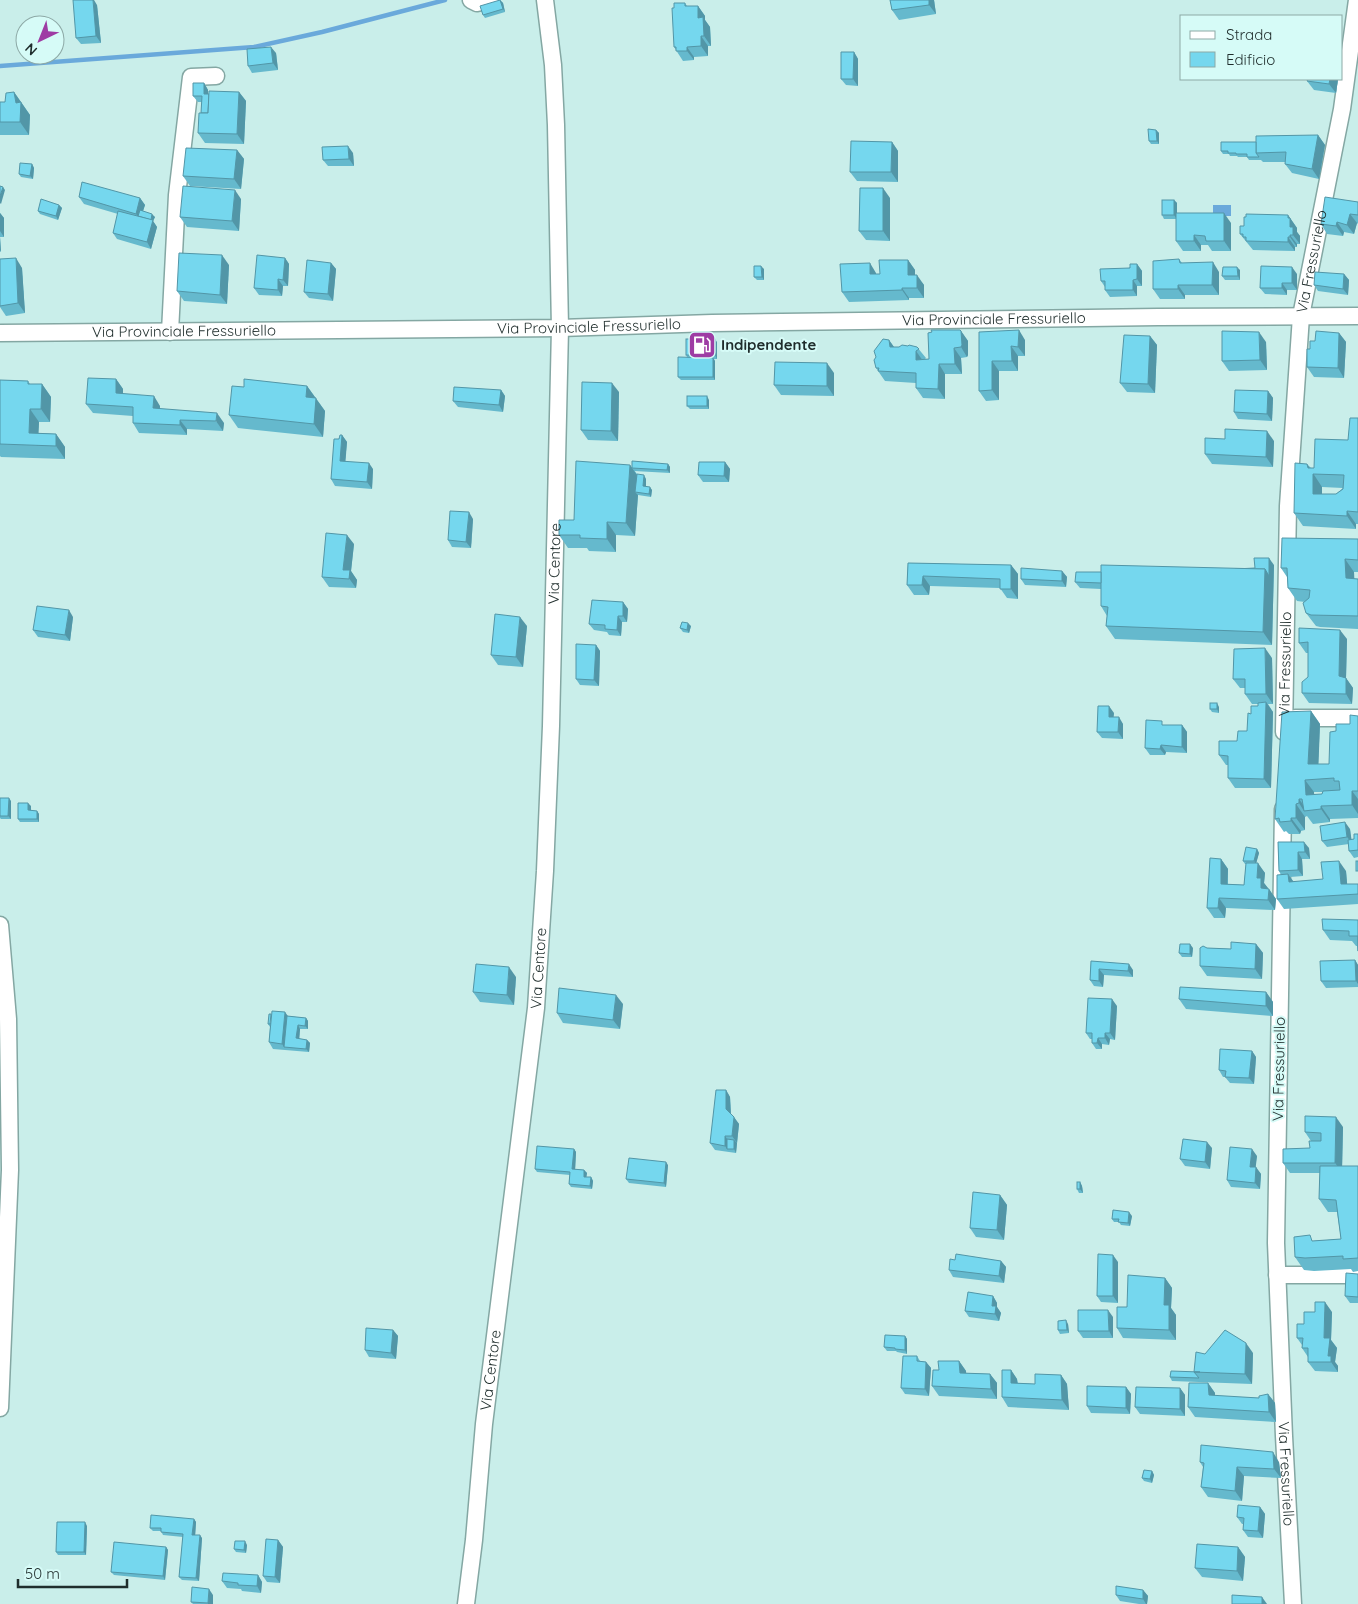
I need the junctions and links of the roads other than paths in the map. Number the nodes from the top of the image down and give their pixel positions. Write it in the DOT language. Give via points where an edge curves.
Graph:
graph roads {
  1 [pos="470,0"];
  2 [pos="490,0"];
  3 [pos="545,0"];
  4 [pos="1357,0"];
  5 [pos="216,76"];
  6 [pos="1302,316"];
  7 [pos="1358,316"];
  8 [pos="560,328"];
  9 [pos="170,332"];
  10 [pos="0,333"];
  11 [pos="1284,718"];
  12 [pos="1358,718"];
  13 [pos="1284,748"];
  14 [pos="1283,797"];
  15 [pos="0,925"];
  16 [pos="1278,1275"];
  17 [pos="1358,1275"];
  18 [pos="0,1408"];
  19 [pos="466,1604"];
  20 [pos="1293,1604"];
  1 -- 2 [label="street" via="477,3"];
  3 -- 8 [label="street, Via Centore" via="556,125"];
  4 -- 6 [label="street, Via Fressuriello" via="1342,109"];
  5 -- 9 [label="street" via="191,77 177,195"];
  6 -- 7 [label="street, Via Provinciale Fressuriello"];
  6 -- 8 [label="street, Via Provinciale Fressuriello" via="712,323"];
  6 -- 11 [label="street, Via Fressuriello" via="1288,506"];
  8 -- 9 [label="street, Via Provinciale Fressuriello"];
  8 -- 19 [label="street, Via Centore" via="552,726 536,1008 484,1424"];
  9 -- 10 [label="street, Via Provinciale Fressuriello"];
  11 -- 12 [label="street"];
  11 -- 13 [label="street, Via Fressuriello"];
  14 -- 16 [label="street, Via Fressuriello"];
  15 -- 18 [label="street" via="8,1019 10,1170"];
  16 -- 17 [label="street"];
  16 -- 20 [label="street, Via Fressuriello"];
}
